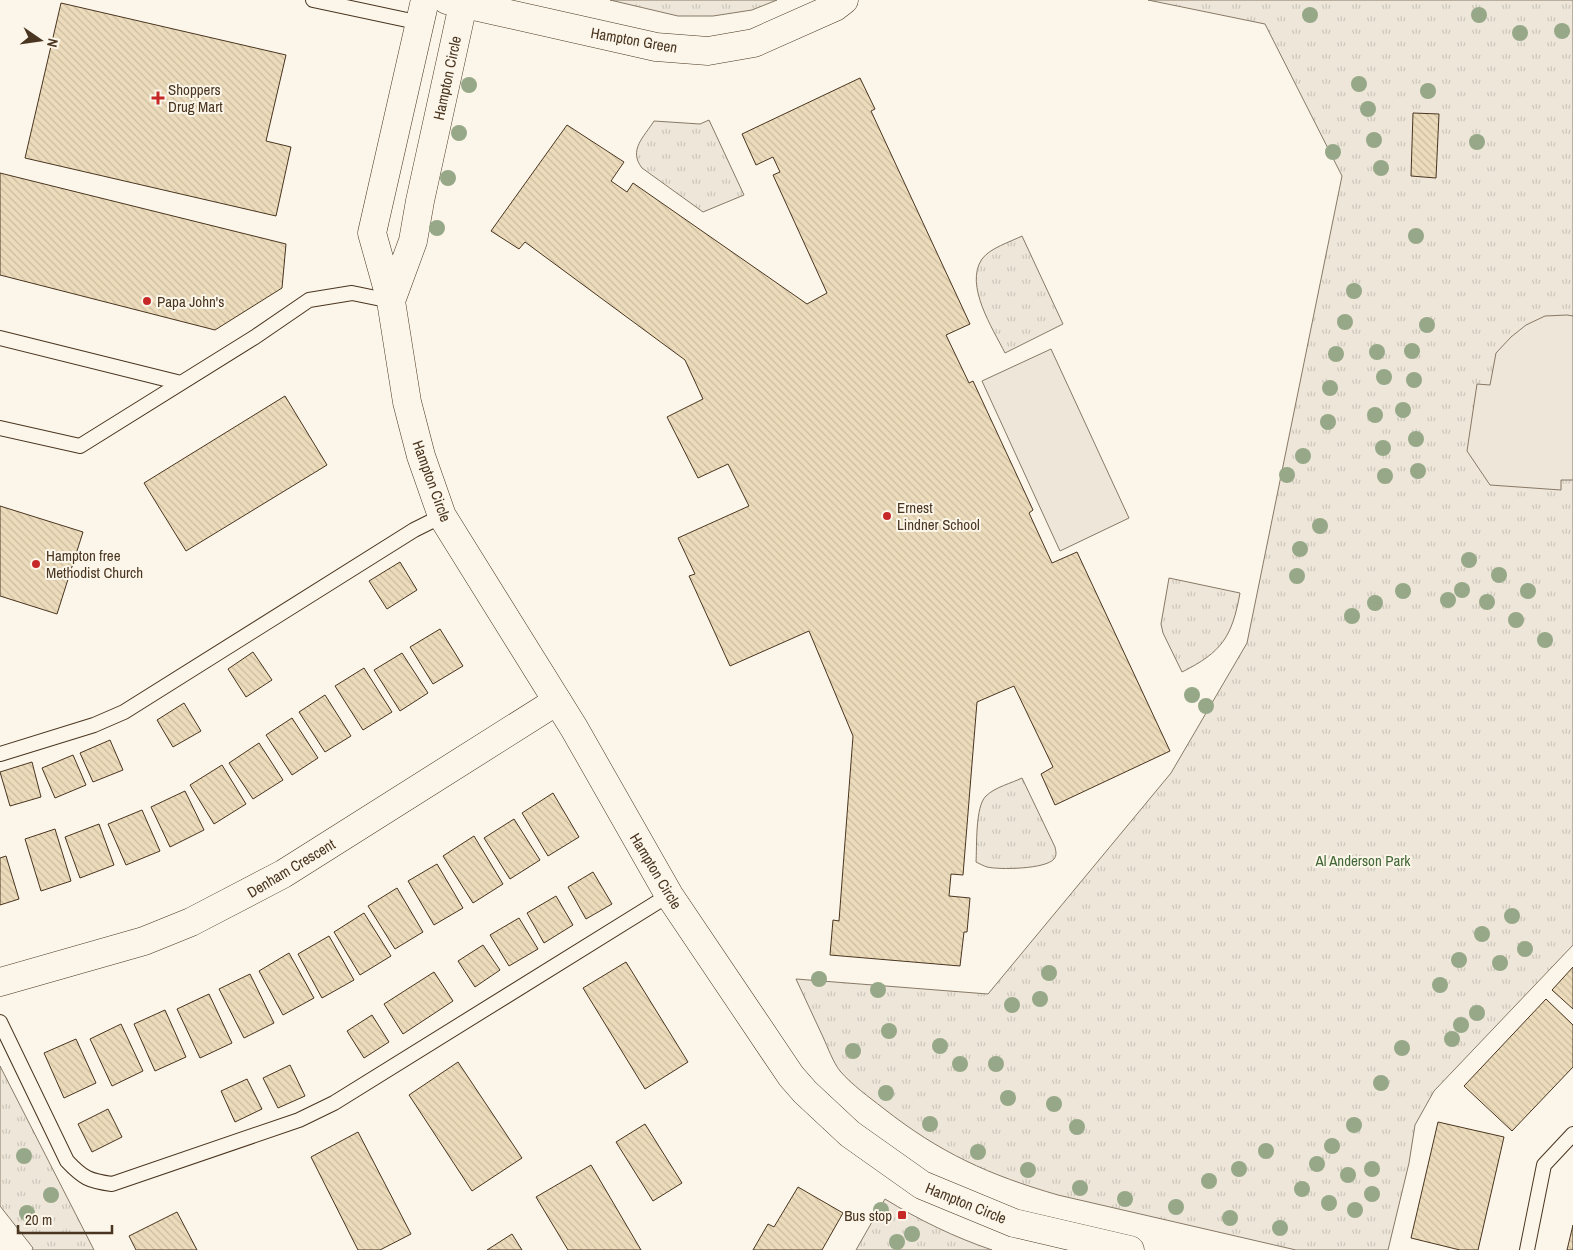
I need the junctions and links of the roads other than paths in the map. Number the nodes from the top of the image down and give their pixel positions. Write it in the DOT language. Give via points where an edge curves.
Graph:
graph roads {
  1 [pos="313,0"];
  2 [pos="844,0"];
  3 [pos="458,1"];
  4 [pos="423,12"];
  5 [pos="391,301"];
  6 [pos="0,338"];
  7 [pos="181,383"];
  8 [pos="0,428"];
  9 [pos="442,516"];
  10 [pos="557,701"];
  11 [pos="0,754"];
  12 [pos="669,895"];
  13 [pos="0,982"];
  14 [pos="0,1022"];
  15 [pos="1573,1134"];
  16 [pos="1130,1250"];
  17 [pos="1527,1250"];
  1 -- 4 [label="lane"];
  2 -- 3 [label="street, Hampton Green" via="754,43 708,51 656,47"];
  3 -- 5 [label="street, Hampton Circle" via="413,241"];
  4 -- 5 [label="street, Hampton Circle" via="372,233"];
  5 -- 7 [label="lane" via="352,293 309,300"];
  5 -- 9 [label="street, Hampton Circle" via="407,402"];
  6 -- 7 [label="lane"];
  7 -- 8 [label="lane" via="80,446"];
  9 -- 10 [label="street, Hampton Circle"];
  9 -- 11 [label="lane" via="414,530 124,712 94,726"];
  10 -- 12 [label="street, Hampton Circle"];
  10 -- 13 [label="street, Denham Crescent" via="283,874 236,900 144,940"];
  12 -- 14 [label="lane" via="334,1103 299,1120 112,1184 79,1174 68,1161"];
  12 -- 16 [label="street, Hampton Circle" via="791,1076 850,1134 922,1185 956,1200 1014,1223"];
  15 -- 17 [label="lane" via="1544,1165"];
}
